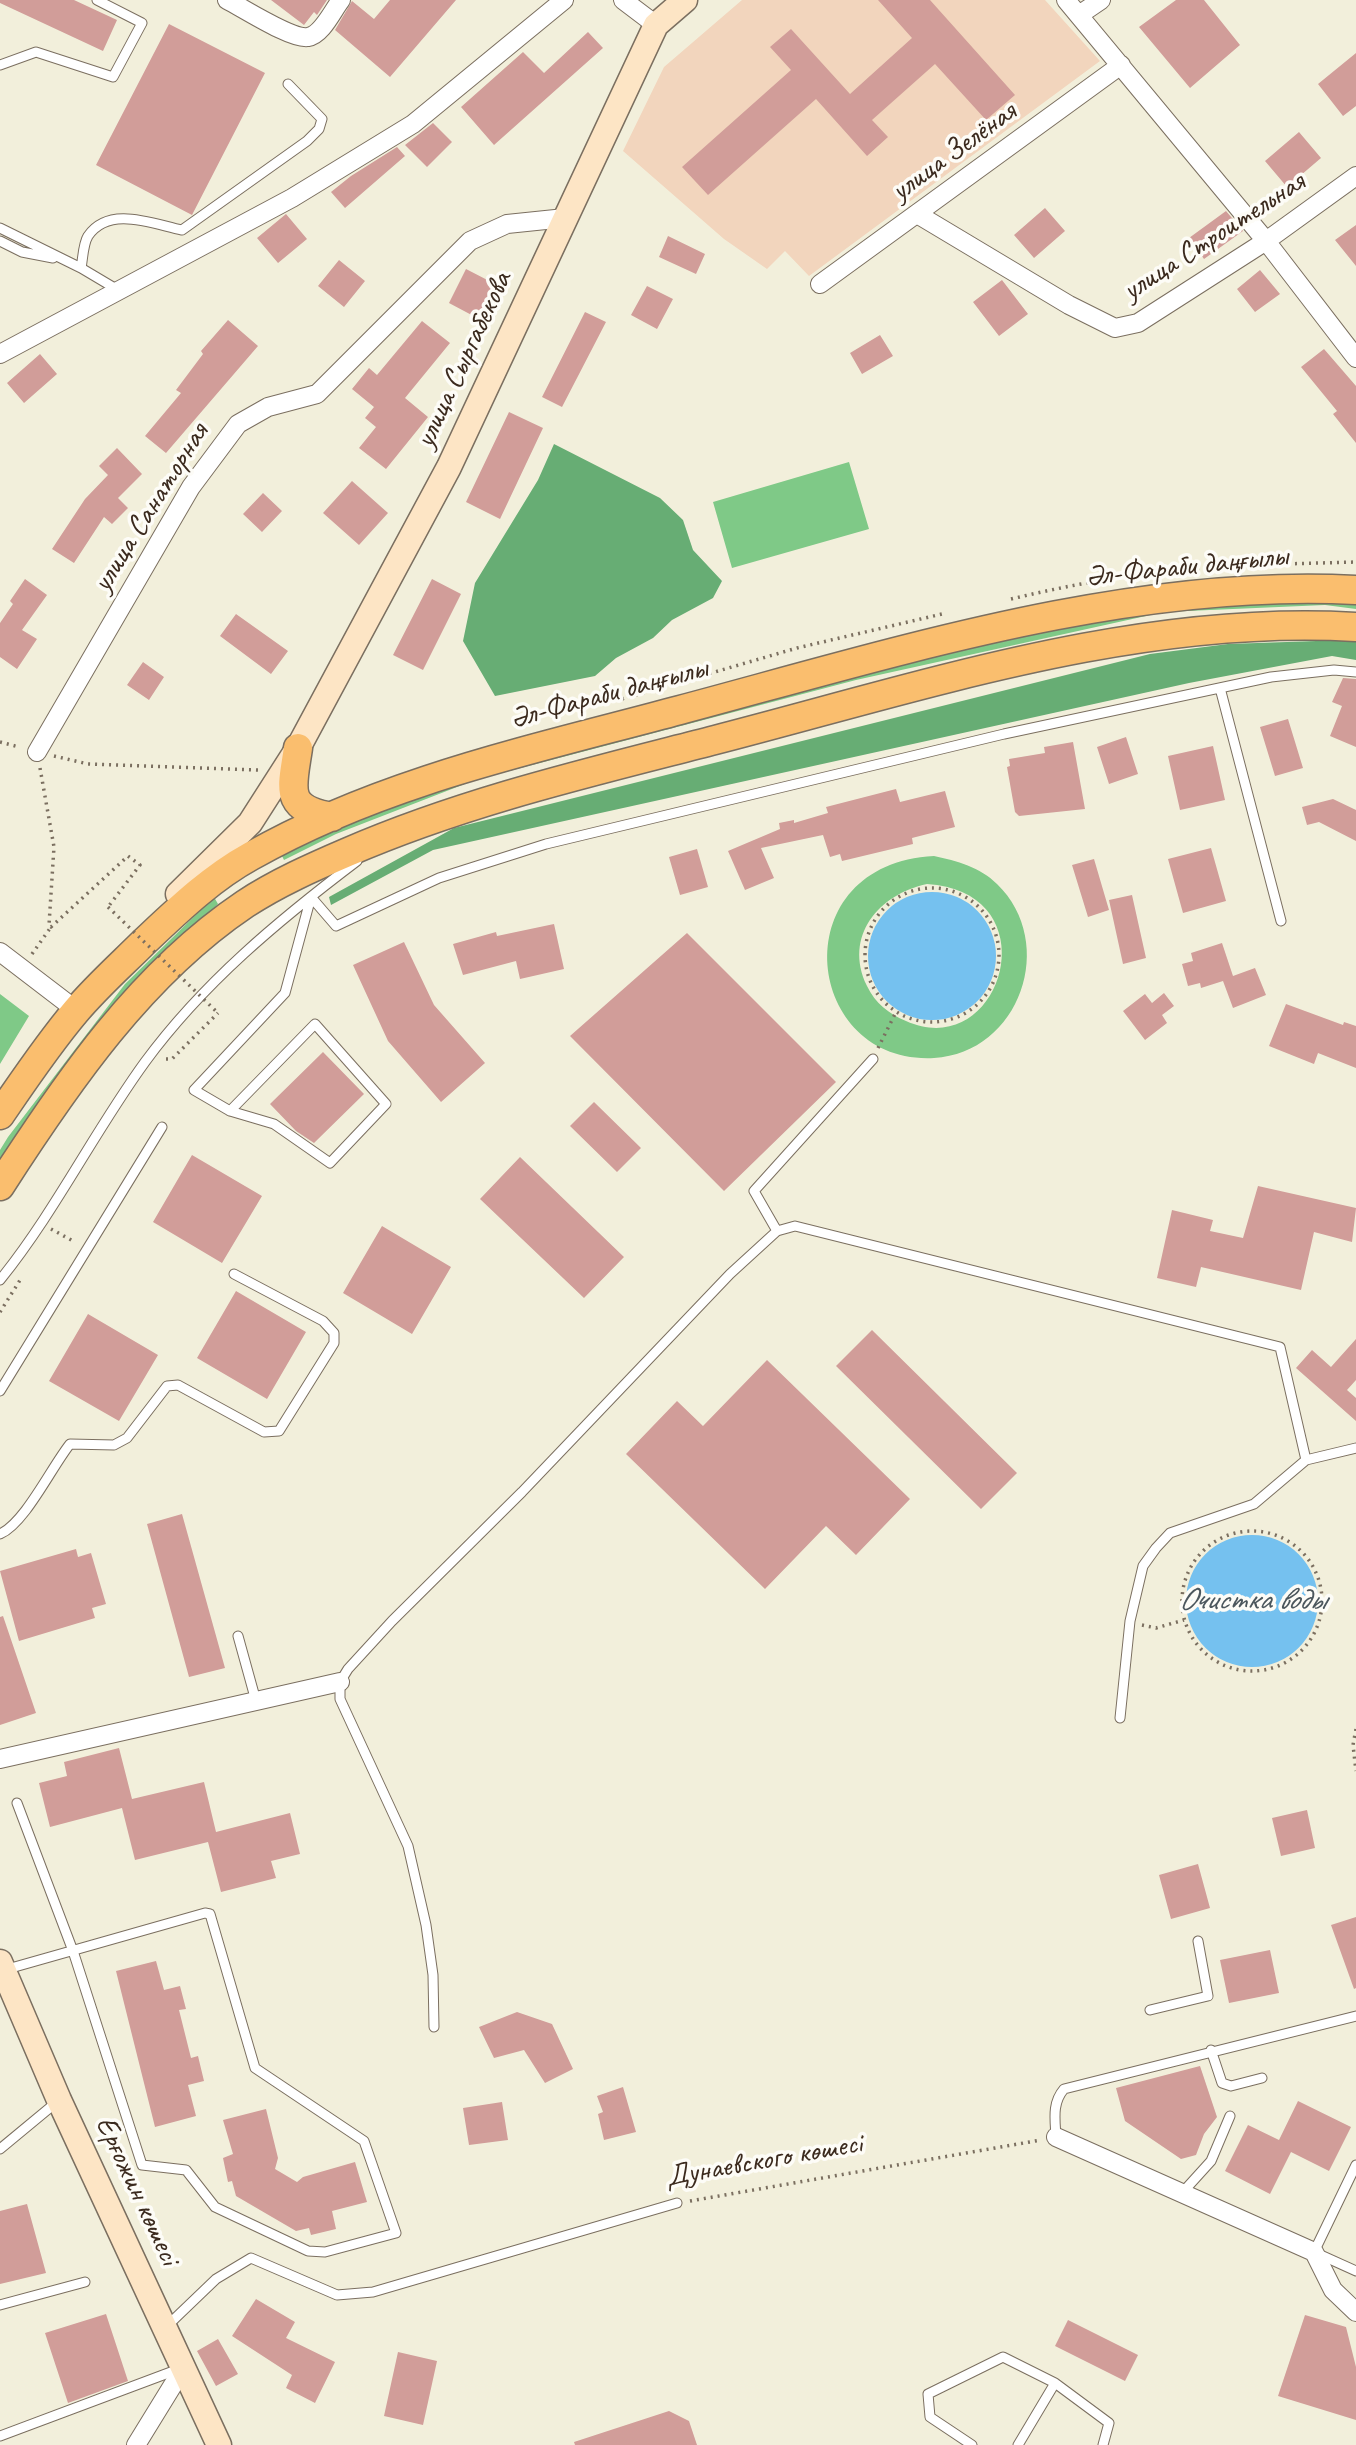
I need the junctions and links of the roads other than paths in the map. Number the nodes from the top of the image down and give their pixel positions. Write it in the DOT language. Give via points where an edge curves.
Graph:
graph roads {
  1 [pos="97,0"];
  2 [pos="227,0"];
  3 [pos="341,0"];
  4 [pos="564,0"];
  5 [pos="623,0"];
  6 [pos="685,0"];
  7 [pos="1066,0"];
  8 [pos="1101,0"];
  9 [pos="1079,15"];
  10 [pos="656,25"];
  11 [pos="0,65"];
  12 [pos="1121,65"];
  13 [pos="288,84"];
  14 [pos="1356,176"];
  15 [pos="917,214"];
  16 [pos="565,218"];
  17 [pos="0,228"];
  18 [pos="0,241"];
  19 [pos="1266,241"];
  20 [pos="69,262"];
  21 [pos="81,268"];
  22 [pos="820,284"];
  23 [pos="118,290"];
  24 [pos="0,354"];
  25 [pos="1356,358"];
  26 [pos="1356,590"];
  27 [pos="1356,627"];
  28 [pos="1356,672"];
  29 [pos="1220,688"];
  30 [pos="298,748"];
  31 [pos="37,752"];
  32 [pos="332,817"];
  33 [pos="391,834"];
  34 [pos="311,897"];
  35 [pos="1281,921"];
  36 [pos="0,952"];
  37 [pos="76,1010"];
  38 [pos="873,1059"];
  39 [pos="230,1111"];
  40 [pos="0,1115"];
  41 [pos="162,1127"];
  42 [pos="0,1186"];
  43 [pos="777,1231"];
  44 [pos="234,1273"];
  45 [pos="0,1280"];
  46 [pos="0,1391"];
  47 [pos="1356,1448"];
  48 [pos="1306,1460"];
  49 [pos="0,1534"];
  50 [pos="238,1636"];
  51 [pos="341,1682"];
  52 [pos="256,1701"];
  53 [pos="1120,1718"];
  54 [pos="0,1759"];
  55 [pos="18,1803"];
  56 [pos="1198,1941"];
  57 [pos="73,1951"];
  58 [pos="1,1966"];
  59 [pos="1150,2010"];
  60 [pos="1356,2016"];
  61 [pos="434,2027"];
  62 [pos="1211,2050"];
  63 [pos="1262,2078"];
  64 [pos="59,2100"];
  65 [pos="1230,2116"];
  66 [pos="1056,2137"];
  67 [pos="0,2149"];
  68 [pos="1356,2165"];
  69 [pos="1182,2193"];
  70 [pos="677,2203"];
  71 [pos="1314,2252"];
  72 [pos="1356,2270"];
  73 [pos="85,2282"];
  74 [pos="0,2305"];
  75 [pos="1356,2312"];
  76 [pos="166,2327"];
  77 [pos="184,2367"];
  78 [pos="1055,2383"];
  79 [pos="0,2435"];
  80 [pos="136,2445"];
  81 [pos="219,2445"];
  82 [pos="972,2445"];
  83 [pos="1018,2445"];
  84 [pos="1103,2445"];
  1 -- 11 [label="lane" via="142,23 113,77 36,52"];
  2 -- 3 [label="street" via="296,36 309,37"];
  4 -- 23 [label="street" via="413,124 292,198"];
  5 -- 10 [label="street"];
  6 -- 10 [label="street, улица Сыргабекова"];
  7 -- 9 [label="street"];
  8 -- 9 [label="street"];
  9 -- 12 [label="street"];
  10 -- 16 [label="street, улица Сыргабекова"];
  12 -- 15 [label="street, улица Зелёная"];
  12 -- 19 [label="street"];
  13 -- 21 [label="lane" via="321,119 319,129 307,141 182,230 124,217 97,227 87,237"];
  14 -- 19 [label="street, улица Строительная"];
  15 -- 19 [label="street, улица Строительная" via="1115,328 1138,323"];
  15 -- 22 [label="street, улица Зелёная"];
  16 -- 30 [label="street, улица Сыргабекова" via="449,467"];
  16 -- 31 [label="street, улица Санаторная" via="507,224 470,241 317,394 268,407 238,424 191,487"];
  17 -- 20 [label="lane"];
  18 -- 20 [label="lane" via="22,252"];
  19 -- 25 [label="street"];
  20 -- 21 [label="lane"];
  21 -- 23 [label="lane"];
  23 -- 24 [label="street"];
  26 -- 32 [label="main road, Әл-Фараби даңғылы" via="1310,587 1188,594 1100,607 953,639 492,760"];
  27 -- 33 [label="main road" via="1248,626 1111,643 947,680 550,783"];
  28 -- 29 [label="lane" via="1270,677"];
  29 -- 34 [label="lane" via="1004,734 546,844 439,878 336,926"];
  29 -- 35 [label="lane"];
  30 -- 32 [label="main road" via="293,796 309,813"];
  30 -- 37 [label="street, улица Сыргабекова" via="250,823 147,921"];
  32 -- 37 [label="main road, Әл-Фараби даңғылы" via="251,856 214,880"];
  33 -- 34 [label="lane"];
  33 -- 42 [label="main road" via="287,881 204,936 148,989 84,1061"];
  34 -- 39 [label="lane" via="285,993 194,1090"];
  34 -- 45 [label="lane" via="257,940 200,996 145,1062"];
  36 -- 37 [label="street"];
  37 -- 40 [label="main road, Әл-Фараби даңғылы"];
  38 -- 43 [label="lane" via="754,1191"];
  39 -- 39 [label="lane" via="315,1024 386,1104 330,1163 274,1124"];
  41 -- 46 [label="lane"];
  43 -- 48 [label="lane" via="794,1226 1280,1347"];
  43 -- 51 [label="lane" via="392,1621"];
  44 -- 49 [label="lane" via="323,1321 334,1333 334,1343 279,1431 264,1432 178,1385 167,1387 127,1438 114,1445 70,1444 18,1523"];
  47 -- 48 [label="lane"];
  48 -- 53 [label="lane" via="1254,1504 1170,1534 1143,1566 1130,1621"];
  50 -- 52 [label="lane"];
  51 -- 52 [label="street"];
  51 -- 61 [label="lane" via="340,1699 408,1846 426,1925"];
  52 -- 54 [label="street"];
  55 -- 57 [label="lane"];
  56 -- 59 [label="lane" via="1208,1996"];
  57 -- 57 [label="lane" via="210,1914 255,2068 364,2141 396,2233 325,2252 308,2252 215,2207 186,2170 142,2165"];
  57 -- 58 [label="lane"];
  58 -- 64 [label="street, Ерғожин көшесі"];
  60 -- 62 [label="lane"];
  62 -- 63 [label="lane" via="1222,2083 1231,2086"];
  62 -- 66 [label="lane" via="1064,2089 1054,2110"];
  64 -- 67 [label="lane"];
  64 -- 76 [label="street, Ерғожин көшесі"];
  65 -- 69 [label="lane" via="1211,2161"];
  66 -- 69 [label="street"];
  68 -- 71 [label="lane"];
  69 -- 71 [label="street"];
  70 -- 76 [label="lane, Дунаевского көшесі" via="373,2292 337,2295 251,2258 216,2279"];
  71 -- 72 [label="lane"];
  71 -- 75 [label="street" via="1333,2290"];
  73 -- 74 [label="lane"];
  76 -- 77 [label="street, Ерғожин көшесі"];
  77 -- 79 [label="lane"];
  77 -- 80 [label="street"];
  77 -- 81 [label="street, Ерғожин көшесі"];
  78 -- 82 [label="lane" via="1003,2357 928,2394 930,2417"];
  78 -- 83 [label="lane"];
  78 -- 84 [label="lane" via="1109,2423"];
}
